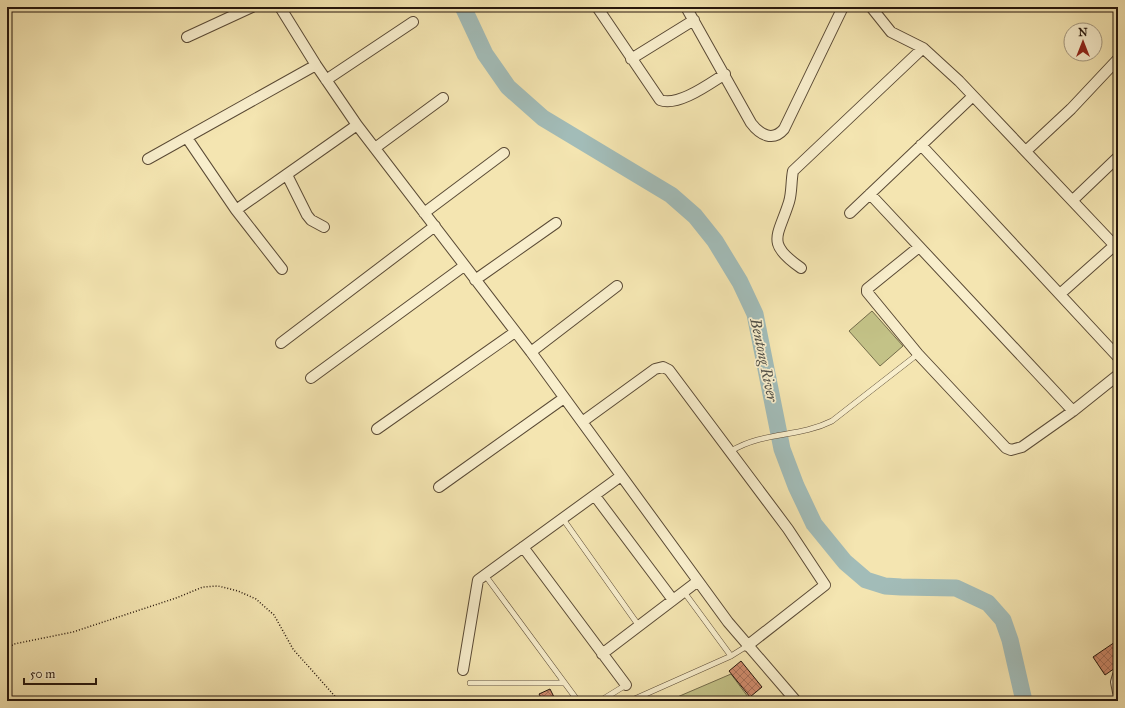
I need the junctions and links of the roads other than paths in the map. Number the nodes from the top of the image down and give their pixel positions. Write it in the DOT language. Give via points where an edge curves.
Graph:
graph roads {
  1 [pos="252,7"];
  2 [pos="280,7"];
  3 [pos="597,7"];
  4 [pos="686,7"];
  5 [pos="843,7"];
  6 [pos="871,7"];
  7 [pos="694,20"];
  8 [pos="413,22"];
  9 [pos="187,37"];
  10 [pos="923,48"];
  11 [pos="631,59"];
  12 [pos="1118,59"];
  13 [pos="316,65"];
  14 [pos="725,74"];
  15 [pos="326,80"];
  16 [pos="973,96"];
  17 [pos="443,98"];
  18 [pos="358,125"];
  19 [pos="187,138"];
  20 [pos="921,145"];
  21 [pos="375,148"];
  22 [pos="1026,151"];
  23 [pos="504,153"];
  24 [pos="1118,157"];
  25 [pos="148,159"];
  26 [pos="287,175"];
  27 [pos="870,194"];
  28 [pos="1073,200"];
  29 [pos="236,210"];
  30 [pos="424,213"];
  31 [pos="850,213"];
  32 [pos="556,223"];
  33 [pos="434,226"];
  34 [pos="324,227"];
  35 [pos="919,247"];
  36 [pos="1116,247"];
  37 [pos="464,266"];
  38 [pos="801,268"];
  39 [pos="282,269"];
  40 [pos="475,280"];
  41 [pos="617,286"];
  42 [pos="1060,294"];
  43 [pos="515,332"];
  44 [pos="281,343"];
  45 [pos="531,352"];
  46 [pos="918,354"];
  47 [pos="1118,357"];
  48 [pos="1118,375"];
  49 [pos="311,378"];
  50 [pos="564,398"];
  51 [pos="1073,411"];
  52 [pos="582,422"];
  53 [pos="376,429"];
  54 [pos="731,451"];
  55 [pos="621,476"];
  56 [pos="439,487"];
  57 [pos="595,496"];
  58 [pos="563,519"];
  59 [pos="524,547"];
  60 [pos="486,575"];
  61 [pos="698,581"];
  62 [pos="684,592"];
  63 [pos="673,600"];
  64 [pos="639,626"];
  65 [pos="747,646"];
  66 [pos="602,654"];
  67 [pos="731,656"];
  68 [pos="463,670"];
  69 [pos="1118,675"];
  70 [pos="470,683"];
  71 [pos="564,683"];
  72 [pos="626,685"];
  73 [pos="1118,692"];
  74 [pos="578,701"];
  75 [pos="600,701"];
  76 [pos="630,701"];
  77 [pos="796,701"];
  1 -- 9 [label="street"];
  2 -- 13 [label="street"];
  3 -- 11 [label="street"];
  4 -- 7 [label="street"];
  5 -- 14 [label="street" via="781,133 772,137 756,129"];
  6 -- 10 [label="street" via="891,32"];
  7 -- 11 [label="street"];
  7 -- 14 [label="street"];
  8 -- 15 [label="street"];
  10 -- 16 [label="street"];
  10 -- 38 [label="street" via="794,171 790,199 777,233 777,241 784,255"];
  11 -- 14 [label="street" via="656,96 664,102 680,100"];
  12 -- 22 [label="street" via="1071,109"];
  13 -- 15 [label="street"];
  13 -- 19 [label="street"];
  15 -- 18 [label="street"];
  16 -- 20 [label="street"];
  16 -- 22 [label="street"];
  17 -- 21 [label="street"];
  18 -- 21 [label="street"];
  18 -- 26 [label="street"];
  19 -- 25 [label="street"];
  19 -- 29 [label="street"];
  20 -- 27 [label="street"];
  20 -- 42 [label="street"];
  21 -- 30 [label="street"];
  22 -- 28 [label="street"];
  23 -- 30 [label="street"];
  24 -- 28 [label="street"];
  26 -- 29 [label="street"];
  26 -- 34 [label="street" via="311,220"];
  27 -- 31 [label="street"];
  27 -- 35 [label="street"];
  28 -- 36 [label="street"];
  29 -- 39 [label="street"];
  30 -- 33 [label="street"];
  32 -- 40 [label="street"];
  33 -- 37 [label="street"];
  33 -- 44 [label="street"];
  35 -- 46 [label="street" via="867,290"];
  35 -- 51 [label="street"];
  36 -- 42 [label="street"];
  37 -- 40 [label="street"];
  37 -- 49 [label="street"];
  40 -- 43 [label="street"];
  41 -- 45 [label="street"];
  42 -- 47 [label="street"];
  43 -- 45 [label="street"];
  43 -- 53 [label="street"];
  45 -- 50 [label="street"];
  46 -- 51 [label="street" via="1006,448 1011,450 1022,447"];
  46 -- 54 [label="lane" via="832,421 798,432 749,441"];
  48 -- 51 [label="street"];
  50 -- 52 [label="street"];
  50 -- 56 [label="street"];
  52 -- 54 [label="street" via="655,369 663,367 669,370"];
  52 -- 55 [label="street"];
  54 -- 65 [label="street" via="825,583 822,589"];
  55 -- 57 [label="street"];
  55 -- 61 [label="street"];
  57 -- 58 [label="street"];
  57 -- 63 [label="street"];
  58 -- 59 [label="street"];
  58 -- 64 [label="lane"];
  59 -- 60 [label="street"];
  59 -- 66 [label="street"];
  60 -- 68 [label="street" via="478,580"];
  60 -- 71 [label="lane"];
  61 -- 62 [label="street"];
  61 -- 65 [label="street"];
  62 -- 63 [label="street"];
  62 -- 67 [label="lane"];
  63 -- 64 [label="street"];
  64 -- 66 [label="street"];
  65 -- 67 [label="lane"];
  65 -- 77 [label="street"];
  66 -- 72 [label="street"];
  67 -- 76 [label="lane"];
  69 -- 73 [label="street"];
  70 -- 71 [label="lane"];
  71 -- 74 [label="lane"];
  72 -- 75 [label="lane"];
}
